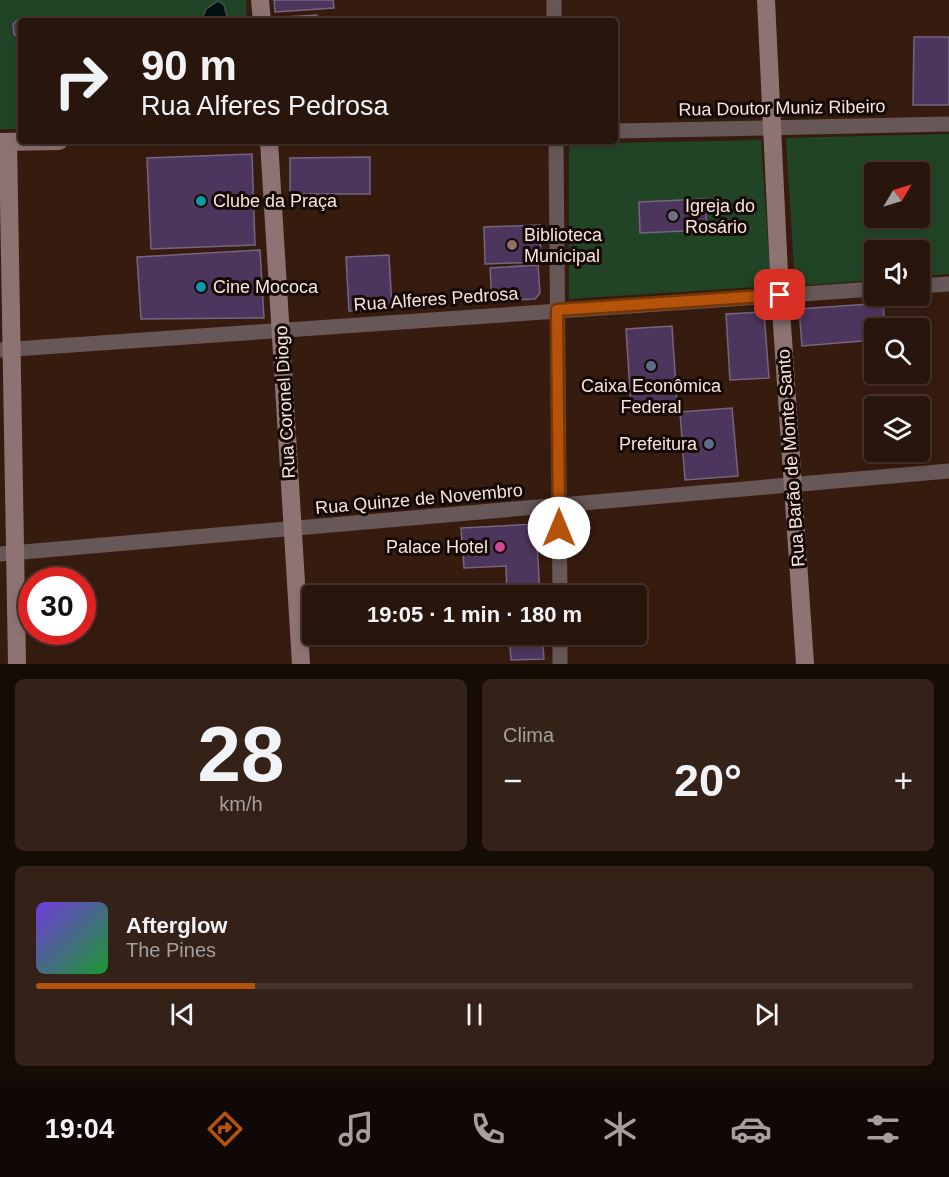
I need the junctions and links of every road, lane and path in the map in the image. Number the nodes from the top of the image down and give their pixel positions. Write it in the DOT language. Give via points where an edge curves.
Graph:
graph roads {
  1 [pos="260,0"];
  2 [pos="554,0"];
  3 [pos="766,0"];
  4 [pos="262,18"];
  5 [pos="554,18"];
  6 [pos="949,124"];
  7 [pos="772,128"];
  8 [pos="618,131"];
  9 [pos="4,142"];
  10 [pos="269,144"];
  11 [pos="556,144"];
  12 [pos="949,284"];
  13 [pos="930,285"];
  14 [pos="864,290"];
  15 [pos="780,295"];
  16 [pos="557,310"];
  17 [pos="281,330"];
  18 [pos="6,349"];
  19 [pos="949,471"];
  20 [pos="793,485"];
  21 [pos="559,506"];
  22 [pos="293,530"];
  23 [pos="7,553"];
  24 [pos="560,585"];
  25 [pos="560,645"];
  26 [pos="16,664"];
  27 [pos="301,664"];
  28 [pos="560,664"];
  29 [pos="806,664"];
  1 -- 4 [label="main road"];
  2 -- 5 [label="street"];
  3 -- 7 [label="main road, Rua Barão de Monte Santo"];
  6 -- 7 [label="street, Rua Doutor Muniz Ribeiro"];
  7 -- 8 [label="street, Rua Doutor Muniz Ribeiro"];
  7 -- 15 [label="main road, Rua Barão de Monte Santo"];
  9 -- 18 [label="main road"];
  10 -- 17 [label="main road, Rua Coronel Diogo"];
  11 -- 16 [label="street"];
  12 -- 13 [label="street"];
  14 -- 15 [label="street, Rua Alferes Pedrosa"];
  15 -- 16 [label="street, Rua Alferes Pedrosa"];
  15 -- 20 [label="main road, Rua Barão de Monte Santo"];
  16 -- 17 [label="street, Rua Alferes Pedrosa"];
  16 -- 21 [label="street"];
  17 -- 18 [label="street, Rua Alferes Pedrosa"];
  17 -- 22 [label="main road, Rua Coronel Diogo"];
  18 -- 23 [label="main road"];
  19 -- 20 [label="street, Rua Quinze de Novembro"];
  20 -- 21 [label="street, Rua Quinze de Novembro"];
  20 -- 29 [label="main road, Rua Barão de Monte Santo"];
  21 -- 22 [label="street, Rua Quinze de Novembro"];
  21 -- 24 [label="street"];
  22 -- 23 [label="street, Rua Quinze de Novembro"];
  22 -- 27 [label="main road, Rua Coronel Diogo"];
  23 -- 26 [label="main road"];
  25 -- 28 [label="street"];
}
